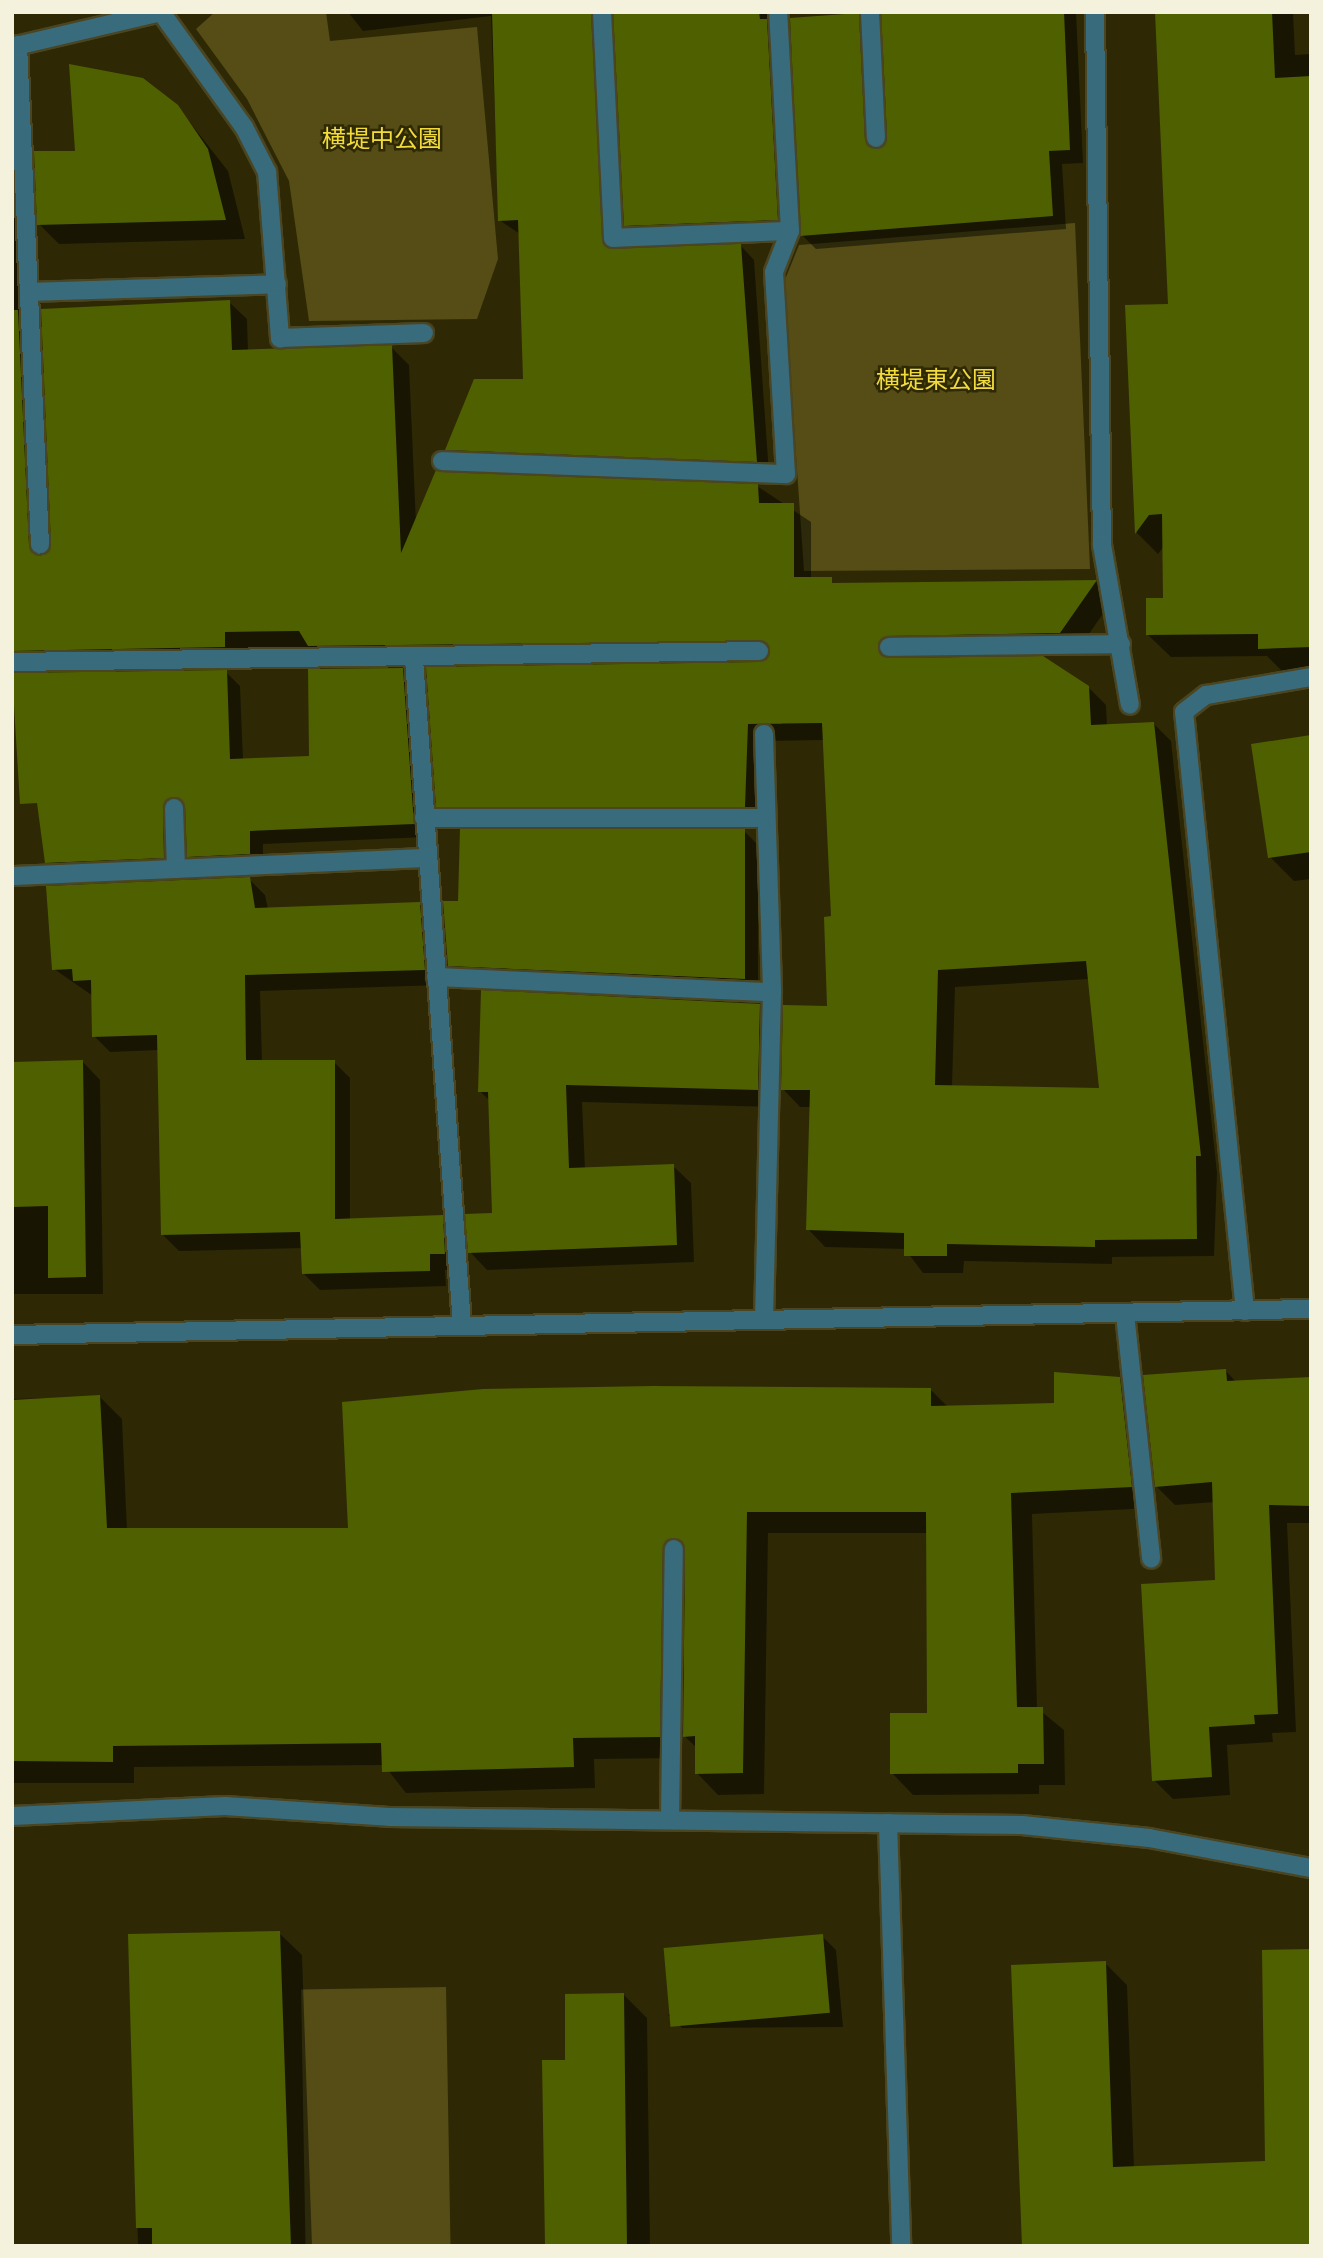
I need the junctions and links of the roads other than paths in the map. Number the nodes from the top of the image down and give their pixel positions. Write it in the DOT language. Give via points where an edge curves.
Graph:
graph roads {
  1 [pos="161,12"];
  2 [pos="602,12"];
  3 [pos="778,12"];
  4 [pos="870,12"];
  5 [pos="1095,12"];
  6 [pos="15,46"];
  7 [pos="876,138"];
  8 [pos="790,231"];
  9 [pos="277,284"];
  10 [pos="29,292"];
  11 [pos="424,333"];
  12 [pos="442,461"];
  13 [pos="40,545"];
  14 [pos="1121,644"];
  15 [pos="889,647"];
  16 [pos="759,651"];
  17 [pos="414,659"];
  18 [pos="12,662"];
  19 [pos="1311,677"];
  20 [pos="1130,705"];
  21 [pos="764,734"];
  22 [pos="174,808"];
  23 [pos="424,818"];
  24 [pos="765,818"];
  25 [pos="427,859"];
  26 [pos="176,869"];
  27 [pos="12,876"];
  28 [pos="436,977"];
  29 [pos="772,992"];
  30 [pos="1311,1309"];
  31 [pos="1245,1311"];
  32 [pos="1125,1314"];
  33 [pos="764,1320"];
  34 [pos="462,1325"];
  35 [pos="12,1335"];
  36 [pos="674,1549"];
  37 [pos="1151,1559"];
  38 [pos="12,1816"];
  39 [pos="670,1820"];
  40 [pos="888,1823"];
  41 [pos="1311,1868"];
  42 [pos="901,2246"];
  1 -- 6 [label="street"];
  1 -- 9 [label="street" via="244,127 267,172"];
  2 -- 8 [label="street" via="613,238"];
  3 -- 8 [label="street"];
  4 -- 7 [label="street"];
  5 -- 14 [label="street" via="1102,545"];
  6 -- 10 [label="street"];
  8 -- 12 [label="street" via="774,272 786,474"];
  9 -- 10 [label="street"];
  9 -- 11 [label="street" via="280,338"];
  10 -- 13 [label="street"];
  14 -- 15 [label="street"];
  14 -- 20 [label="street"];
  16 -- 17 [label="street"];
  17 -- 18 [label="street"];
  17 -- 23 [label="street"];
  19 -- 31 [label="street" via="1206,695 1184,712"];
  21 -- 24 [label="street"];
  22 -- 26 [label="street"];
  23 -- 24 [label="street"];
  23 -- 25 [label="street"];
  24 -- 29 [label="street"];
  25 -- 26 [label="street"];
  25 -- 28 [label="street"];
  26 -- 27 [label="street"];
  28 -- 29 [label="street"];
  28 -- 34 [label="street"];
  29 -- 33 [label="street"];
  30 -- 31 [label="street"];
  31 -- 32 [label="street"];
  32 -- 33 [label="street"];
  32 -- 37 [label="street"];
  33 -- 34 [label="street"];
  34 -- 35 [label="street"];
  36 -- 39 [label="street"];
  38 -- 39 [label="street" via="225,1806 389,1817"];
  39 -- 40 [label="street"];
  40 -- 41 [label="street" via="1022,1825 1149,1838"];
  40 -- 42 [label="street"];
}
